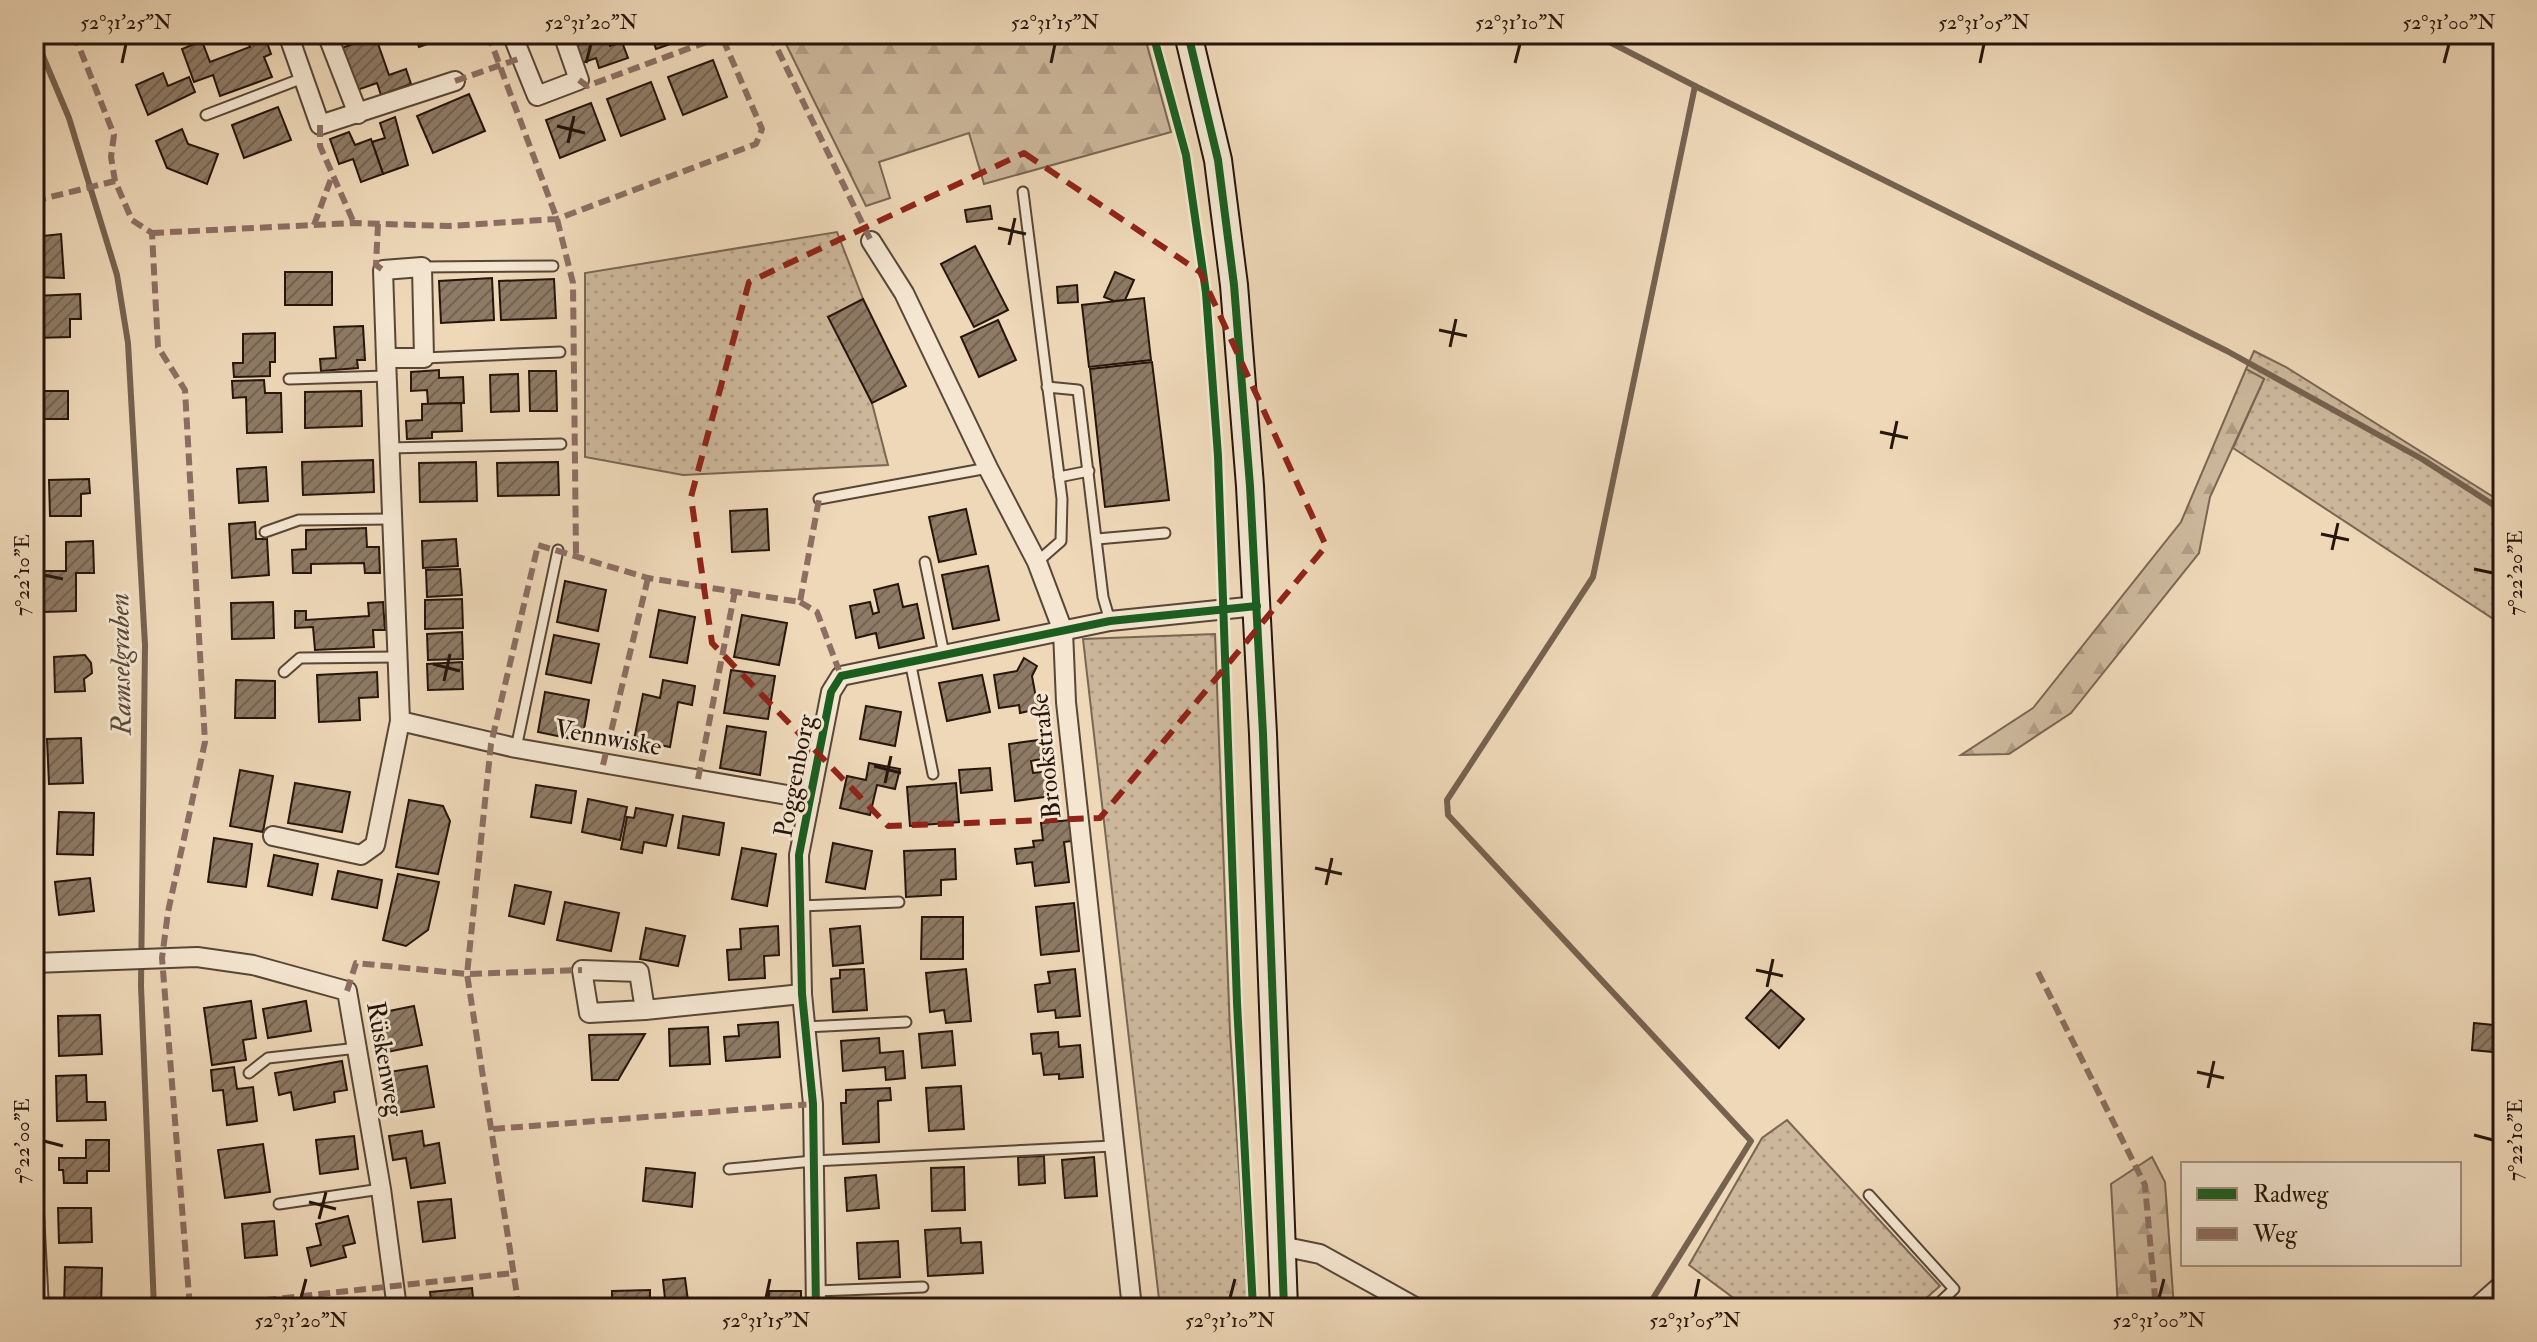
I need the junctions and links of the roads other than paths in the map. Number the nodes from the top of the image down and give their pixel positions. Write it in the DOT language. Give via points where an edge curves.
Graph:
graph roads {
  1 [pos="288,34"];
  2 [pos="327,34"];
  3 [pos="512,34"];
  4 [pos="563,34"];
  5 [pos="1188,34"];
  6 [pos="303,78"];
  7 [pos="455,81"];
  8 [pos="358,114"];
  9 [pos="206,115"];
  10 [pos="1023,192"];
  11 [pos="871,241"];
  12 [pos="553,266"];
  13 [pos="422,267"];
  14 [pos="560,352"];
  15 [pos="424,358"];
  16 [pos="386,367"];
  17 [pos="289,379"];
  18 [pos="1047,387"];
  19 [pos="561,444"];
  20 [pos="389,448"];
  21 [pos="988,468"];
  22 [pos="1089,471"];
  23 [pos="1059,477"];
  24 [pos="819,499"];
  25 [pos="392,519"];
  26 [pos="265,532"];
  27 [pos="1165,533"];
  28 [pos="1097,539"];
  29 [pos="558,550"];
  30 [pos="925,562"];
  31 [pos="1037,562"];
  32 [pos="1257,606"];
  33 [pos="1110,621"];
  34 [pos="1063,631"];
  35 [pos="944,654"];
  36 [pos="397,657"];
  37 [pos="910,661"];
  38 [pos="284,672"];
  39 [pos="400,721"];
  40 [pos="516,748"];
  41 [pos="933,774"];
  42 [pos="810,799"];
  43 [pos="273,836"];
  44 [pos="899,902"];
  45 [pos="800,906"];
  46 [pos="34,963"];
  47 [pos="802,994"];
  48 [pos="645,1010"];
  49 [pos="906,1022"];
  50 [pos="805,1027"];
  51 [pos="358,1048"];
  52 [pos="249,1073"];
  53 [pos="1113,1146"];
  54 [pos="813,1161"];
  55 [pos="729,1169"];
  56 [pos="381,1189"];
  57 [pos="1869,1195"];
  58 [pos="279,1204"];
  59 [pos="34,1213"];
  60 [pos="1281,1246"];
  61 [pos="2503,1284"];
  62 [pos="923,1287"];
  63 [pos="816,1300"];
  64 [pos="37,1301"];
  65 [pos="397,1308"];
  66 [pos="1132,1308"];
  67 [pos="1284,1308"];
  68 [pos="1417,1308"];
  69 [pos="1934,1308"];
  70 [pos="2476,1308"];
  1 -- 6 [label="street"];
  2 -- 8 [label="street"];
  3 -- 4 [label="street" via="537,96 579,80"];
  5 -- 32 [label="street" via="1218,160 1234,285"];
  6 -- 8 [label="street" via="320,125"];
  6 -- 9 [label="lane"];
  7 -- 8 [label="street"];
  10 -- 18 [label="lane"];
  11 -- 21 [label="street, Brookstraße" via="904,293"];
  12 -- 13 [label="lane"];
  13 -- 15 [label="street"];
  13 -- 16 [label="street" via="383,270"];
  14 -- 15 [label="lane"];
  15 -- 16 [label="street"];
  16 -- 17 [label="lane"];
  16 -- 20 [label="street"];
  18 -- 22 [label="lane" via="1078,390"];
  18 -- 23 [label="lane"];
  19 -- 20 [label="lane"];
  20 -- 25 [label="street"];
  21 -- 24 [label="lane"];
  21 -- 31 [label="street, Brookstraße"];
  22 -- 23 [label="lane"];
  22 -- 28 [label="lane"];
  23 -- 31 [label="lane" via="1061,541"];
  25 -- 26 [label="lane" via="299,520"];
  25 -- 36 [label="street"];
  27 -- 28 [label="lane"];
  28 -- 33 [label="lane"];
  29 -- 40 [label="lane"];
  30 -- 35 [label="lane"];
  31 -- 34 [label="street, Brookstraße"];
  32 -- 33 [label="street, Poggenborg"];
  32 -- 60 [label="street"];
  33 -- 34 [label="street, Poggenborg"];
  34 -- 35 [label="street, Poggenborg"];
  34 -- 53 [label="street, Brookstraße"];
  35 -- 37 [label="street, Poggenborg"];
  36 -- 38 [label="lane" via="300,658"];
  36 -- 39 [label="street"];
  37 -- 41 [label="lane"];
  37 -- 42 [label="street, Poggenborg" via="841,676 831,692"];
  39 -- 40 [label="street, Vennwiske"];
  39 -- 43 [label="street" via="375,845 361,855"];
  40 -- 42 [label="street, Vennwiske"];
  42 -- 45 [label="street, Poggenborg" via="799,855"];
  44 -- 45 [label="lane"];
  45 -- 47 [label="street, Poggenborg"];
  46 -- 51 [label="street, Rüskenweg" via="197,957 253,965 347,991"];
  47 -- 48 [label="street"];
  47 -- 50 [label="street, Poggenborg"];
  49 -- 50 [label="lane"];
  50 -- 54 [label="street, Poggenborg"];
  51 -- 52 [label="lane" via="268,1058"];
  51 -- 56 [label="street, Rüskenweg"];
  53 -- 54 [label="lane"];
  53 -- 66 [label="street, Brookstraße"];
  54 -- 55 [label="lane"];
  54 -- 63 [label="street, Poggenborg"];
  56 -- 58 [label="lane"];
  56 -- 65 [label="street, Rüskenweg"];
  57 -- 69 [label="lane" via="1954,1289"];
  59 -- 64 [label="street"];
  60 -- 67 [label="street"];
  60 -- 68 [label="street" via="1320,1254"];
  61 -- 70 [label="street"];
  62 -- 63 [label="lane"];
}
